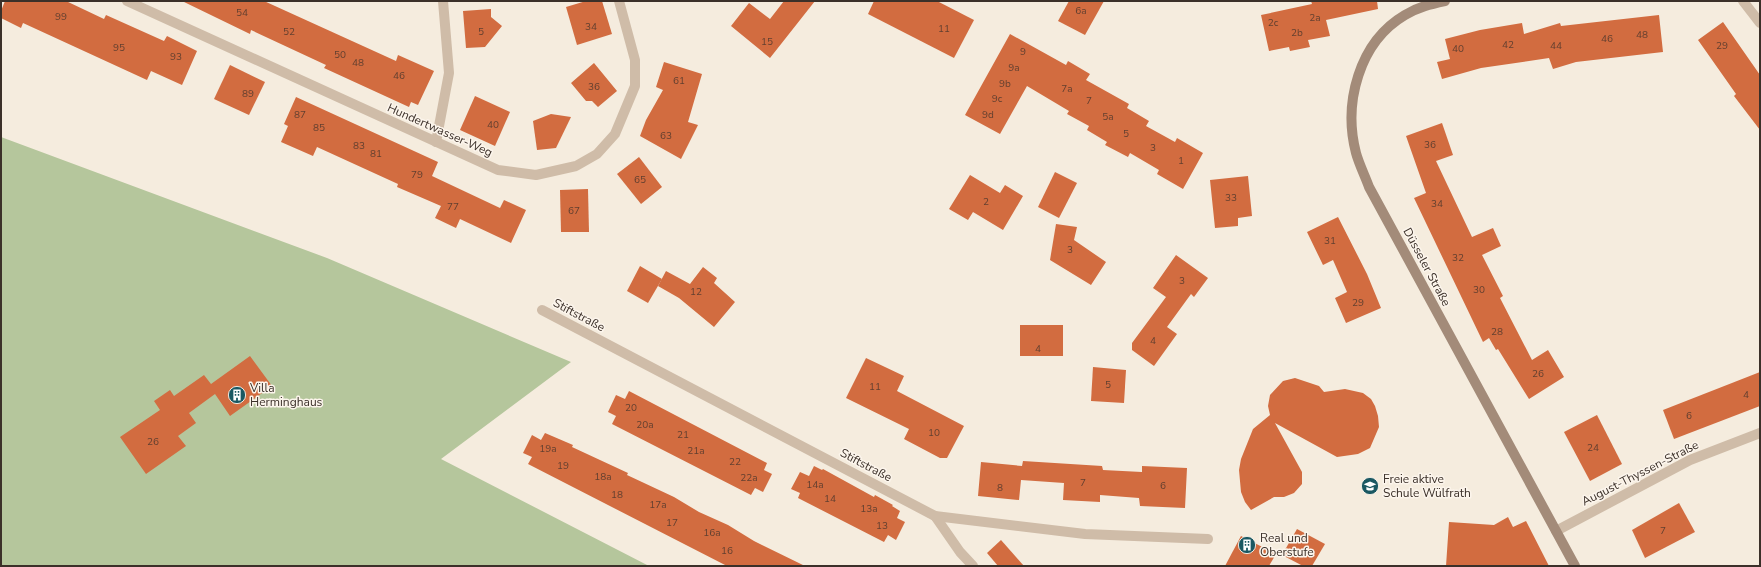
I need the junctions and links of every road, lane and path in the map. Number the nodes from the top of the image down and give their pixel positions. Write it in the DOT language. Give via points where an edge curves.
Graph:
graph roads {
  1 [pos="126,1"];
  2 [pos="443,1"];
  3 [pos="619,1"];
  4 [pos="1445,1"];
  5 [pos="1743,1"];
  6 [pos="1760,23"];
  7 [pos="436,142"];
  8 [pos="542,310"];
  9 [pos="1760,433"];
  10 [pos="935,516"];
  11 [pos="1556,531"];
  12 [pos="1208,539"];
  13 [pos="973,566"];
  14 [pos="1575,566"];
  1 -- 7 [label="street, Hundertwasser-Weg"];
  2 -- 7 [label="street" via="449,73"];
  3 -- 7 [label="street, Hundertwasser-Weg" via="635,60 635,86 615,134 597,154 576,166 536,175 498,170"];
  4 -- 11 [label="main road, Düsseler Straße" via="1424,6 1404,15 1384,32 1361,67 1353,95 1352,122 1356,153 1369,187"];
  5 -- 6 [label="street"];
  8 -- 10 [label="street, Stiftstraße"];
  9 -- 11 [label="street, August-Thyssen-Straße" via="1690,460"];
  10 -- 12 [label="street, Stiftstraße" via="1085,534"];
  10 -- 13 [label="street"];
  11 -- 14 [label="main road, Düsseler Straße"];
}
